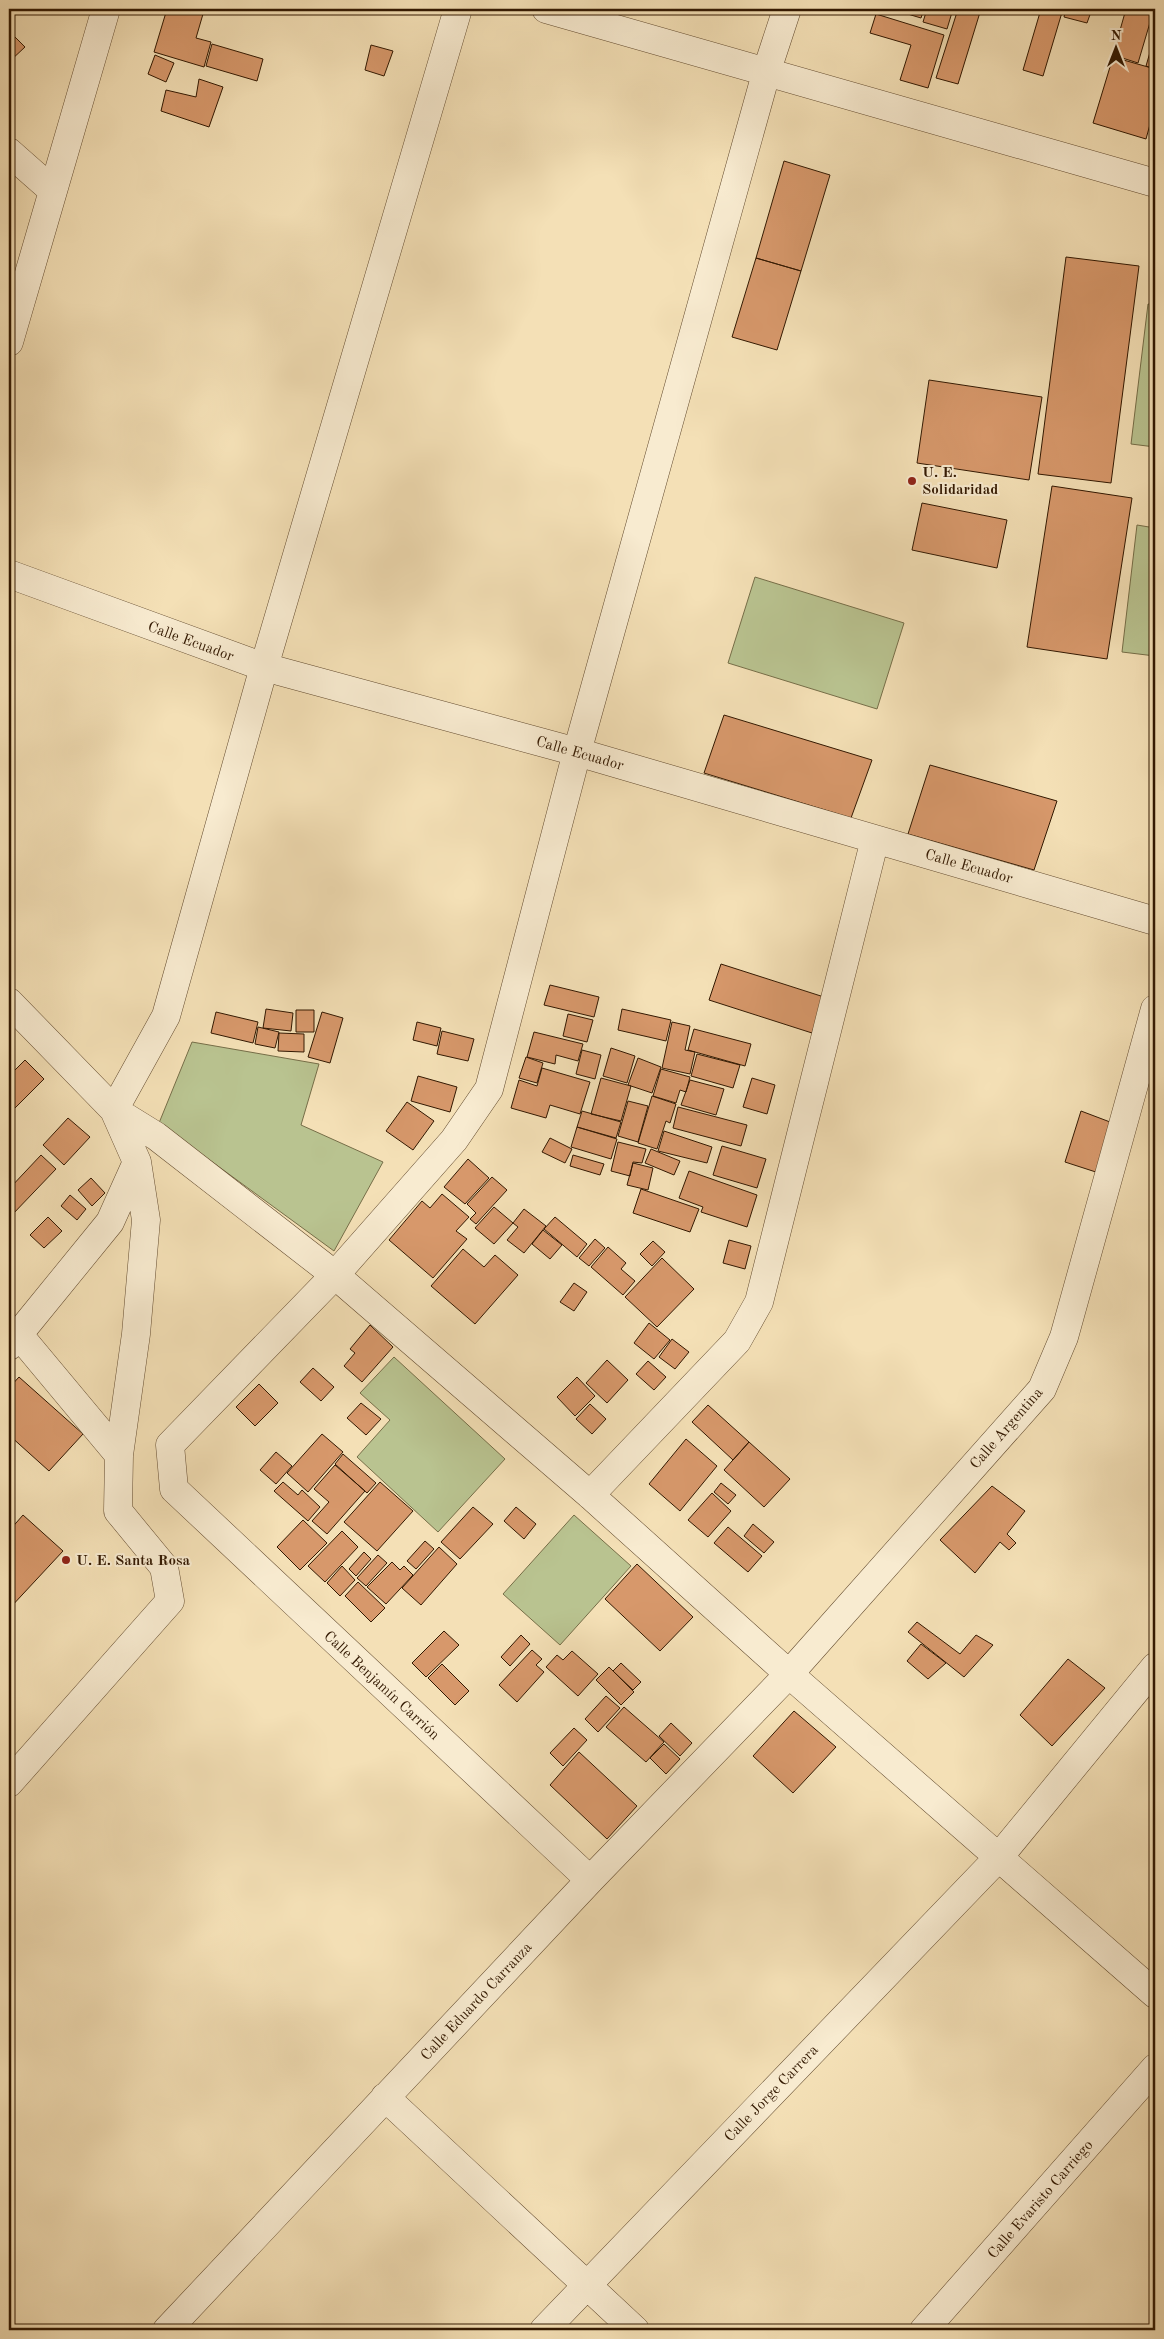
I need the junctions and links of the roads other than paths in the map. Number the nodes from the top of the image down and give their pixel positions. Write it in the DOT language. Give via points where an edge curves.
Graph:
graph roads {
  1 [pos="106,9"];
  2 [pos="458,9"];
  3 [pos="546,9"];
  4 [pos="787,9"];
  5 [pos="767,70"];
  6 [pos="9,152"];
  7 [pos="1155,183"];
  8 [pos="52,190"];
  9 [pos="9,342"];
  10 [pos="9,574"];
  11 [pos="264,667"];
  12 [pos="577,752"];
  13 [pos="876,839"];
  14 [pos="1155,921"];
  15 [pos="9,1002"];
  16 [pos="1155,1009"];
  17 [pos="114,1110"];
  18 [pos="137,1162"];
  19 [pos="335,1275"];
  20 [pos="14,1341"];
  21 [pos="120,1455"];
  22 [pos="590,1495"];
  23 [pos="1155,1667"];
  24 [pos="789,1674"];
  25 [pos="9,1783"];
  26 [pos="999,1857"];
  27 [pos="590,1880"];
  28 [pos="1155,1994"];
  29 [pos="1155,2068"];
  30 [pos="385,2097"];
  31 [pos="586,2285"];
  32 [pos="167,2330"];
  33 [pos="544,2330"];
  34 [pos="635,2330"];
  35 [pos="924,2330"];
  1 -- 8 [label="street"];
  2 -- 11 [label="street"];
  3 -- 5 [label="street"];
  4 -- 5 [label="street"];
  5 -- 7 [label="street"];
  5 -- 12 [label="street"];
  6 -- 8 [label="street"];
  8 -- 9 [label="street"];
  10 -- 11 [label="street, Calle Ecuador"];
  11 -- 12 [label="street, Calle Ecuador"];
  11 -- 17 [label="street" via="166,1016"];
  12 -- 13 [label="street, Calle Ecuador"];
  12 -- 19 [label="street" via="489,1089 454,1140"];
  13 -- 14 [label="street, Calle Ecuador"];
  13 -- 22 [label="street" via="759,1302 737,1341"];
  15 -- 17 [label="street"];
  16 -- 24 [label="street, Calle Argentina" via="1064,1337 1042,1389"];
  17 -- 18 [label="street"];
  17 -- 19 [label="street" via="156,1136"];
  18 -- 20 [label="street" via="110,1222"];
  18 -- 21 [label="street" via="146,1220 136,1334"];
  19 -- 22 [label="street"];
  19 -- 27 [label="street, Calle Benjamín Carrión" via="170,1445 174,1489"];
  20 -- 21 [label="street"];
  21 -- 25 [label="street" via="118,1511 164,1567 170,1601"];
  22 -- 24 [label="street"];
  23 -- 26 [label="street, Calle Jorge Carrera"];
  24 -- 26 [label="street"];
  24 -- 27 [label="street, Calle Eduardo Carranza"];
  26 -- 28 [label="street"];
  26 -- 31 [label="street, Calle Jorge Carrera"];
  27 -- 30 [label="street, Calle Eduardo Carranza"];
  29 -- 35 [label="street, Calle Evaristo Carriego"];
  30 -- 31 [label="street"];
  30 -- 32 [label="street, Calle Eduardo Carranza"];
  31 -- 33 [label="street, Calle Jorge Carrera"];
  31 -- 34 [label="street"];
}
